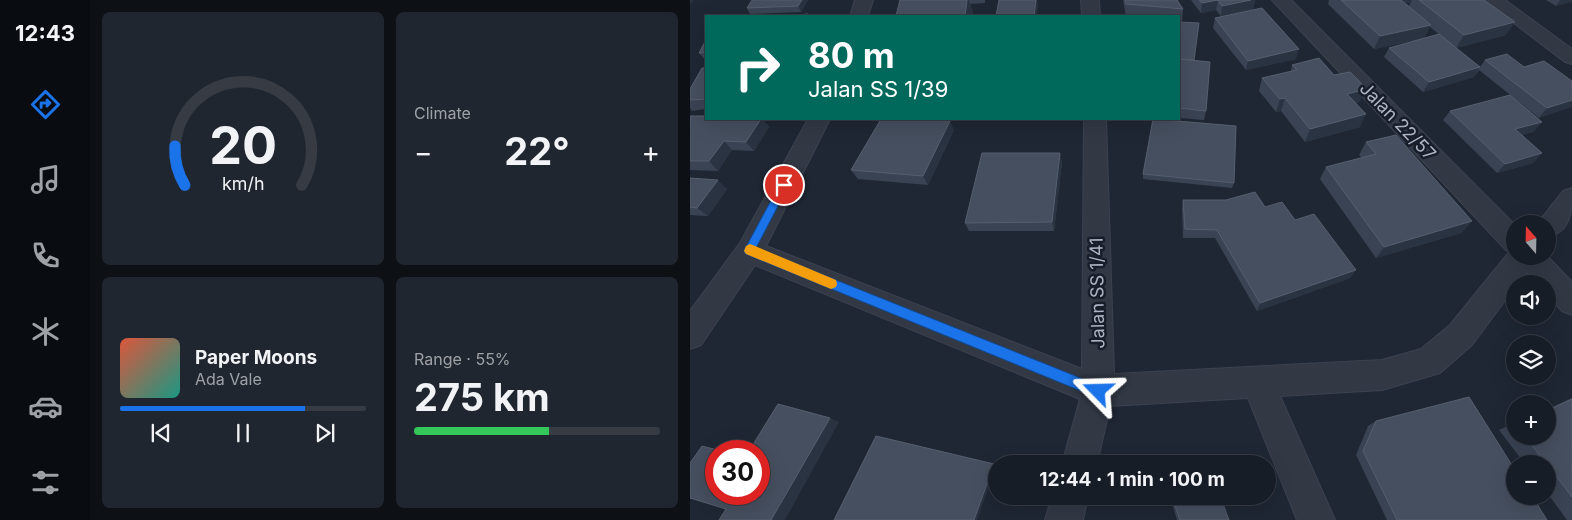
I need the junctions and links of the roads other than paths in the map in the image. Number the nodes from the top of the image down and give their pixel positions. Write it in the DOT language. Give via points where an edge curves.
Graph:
graph roads {
  1 [pos="864,0"];
  2 [pos="1090,0"];
  3 [pos="1281,0"];
  4 [pos="1493,0"];
  5 [pos="859,15"];
  6 [pos="1090,15"];
  7 [pos="1572,58"];
  8 [pos="818,120"];
  9 [pos="1095,120"];
  10 [pos="1572,198"];
  11 [pos="1556,217"];
  12 [pos="1506,233"];
  13 [pos="750,251"];
  14 [pos="1516,265"];
  15 [pos="1537,265"];
  16 [pos="1572,302"];
  17 [pos="690,335"];
  18 [pos="1258,383"];
  19 [pos="1098,391"];
  20 [pos="1081,455"];
  21 [pos="1068,505"];
  22 [pos="1064,520"];
  23 [pos="1316,520"];
  1 -- 5 [label="street"];
  2 -- 6 [label="street"];
  3 -- 12 [label="street, Jalan 22/57"];
  4 -- 7 [label="street"];
  8 -- 13 [label="street"];
  9 -- 19 [label="street, Jalan SS 1/41"];
  10 -- 11 [label="street"];
  13 -- 17 [label="street"];
  13 -- 19 [label="street"];
  14 -- 18 [label="street" via="1461,335 1429,362 1382,375"];
  15 -- 16 [label="street"];
  18 -- 19 [label="street"];
  18 -- 23 [label="street"];
  19 -- 20 [label="street, Jalan SS 1/41"];
  21 -- 22 [label="street"];
}
